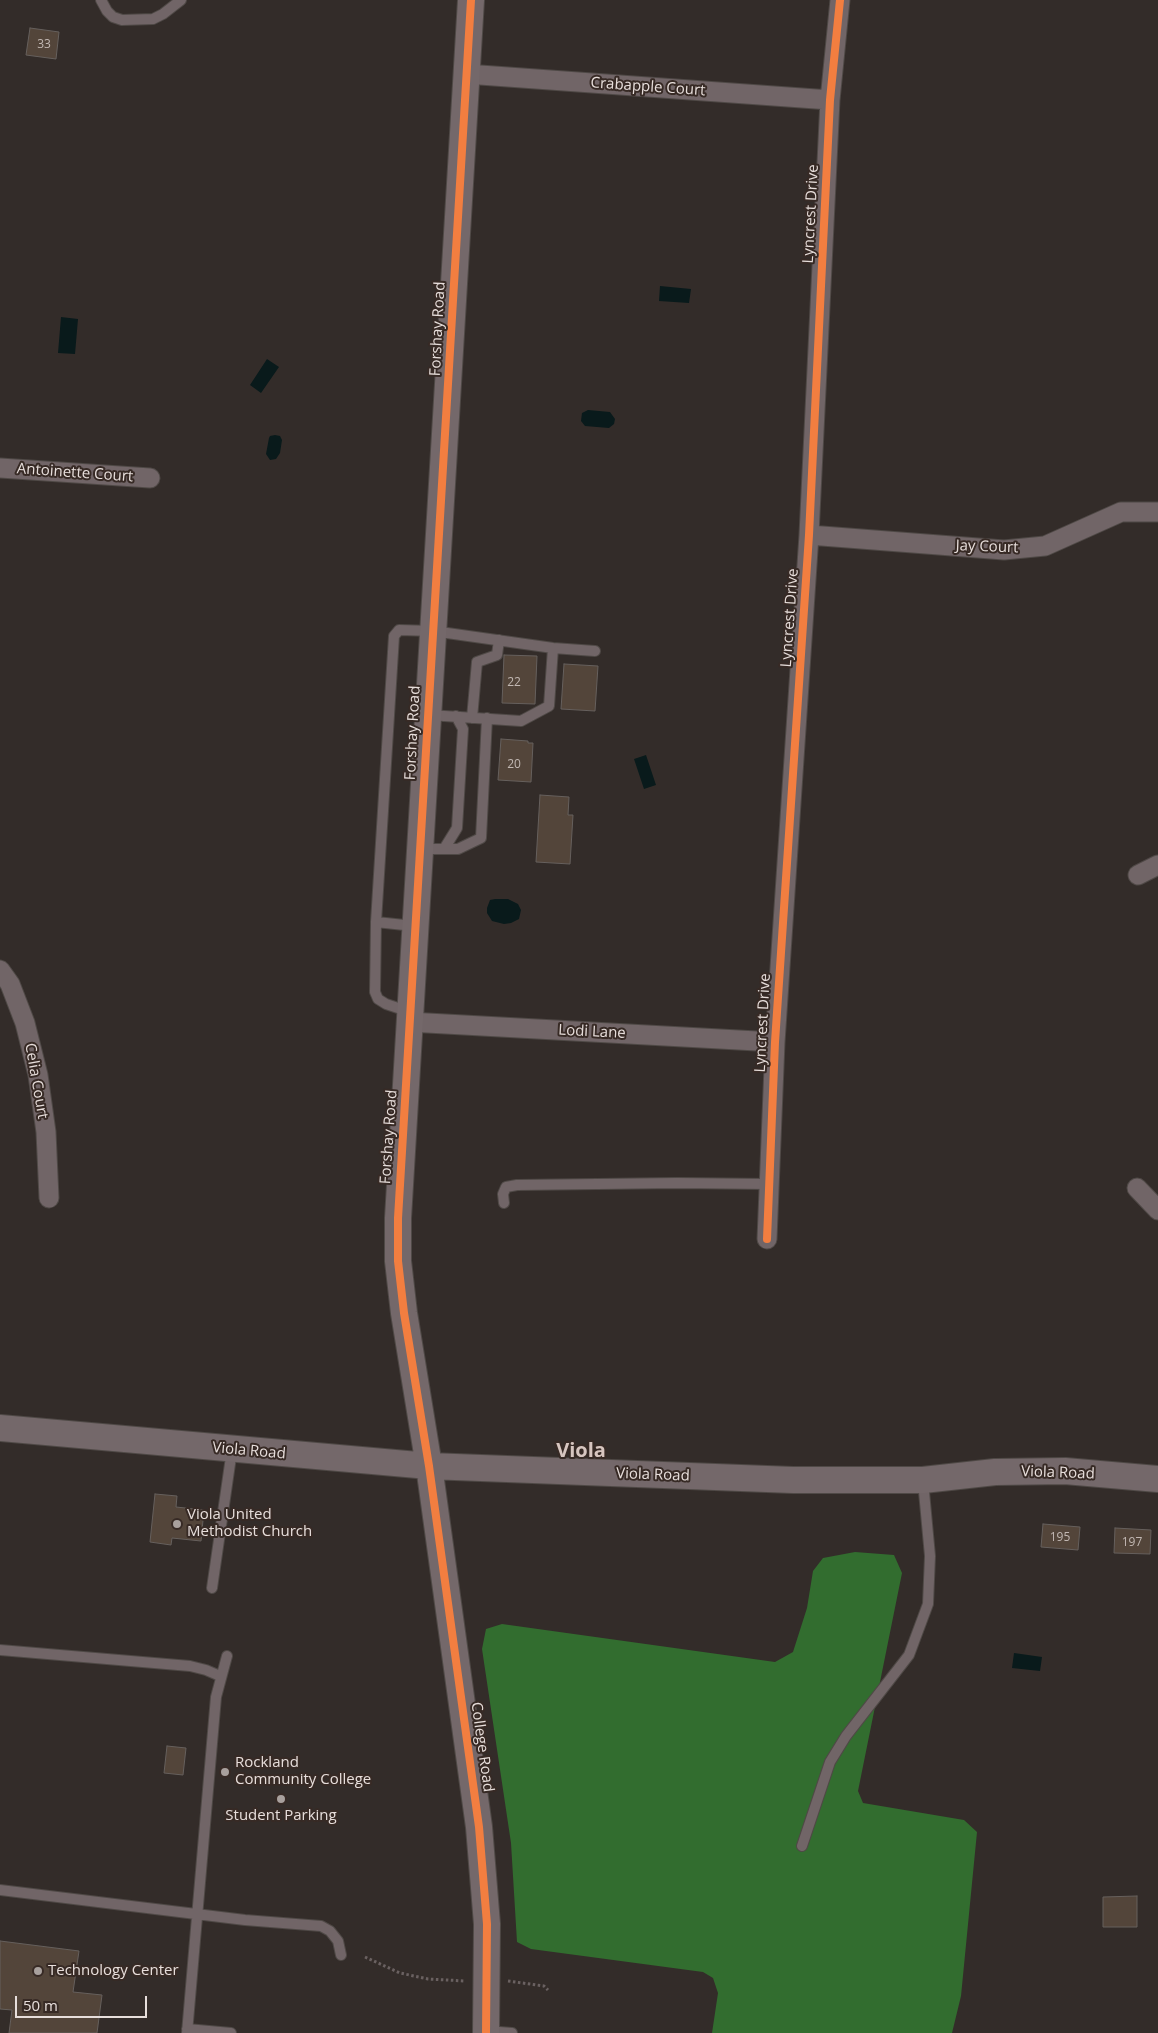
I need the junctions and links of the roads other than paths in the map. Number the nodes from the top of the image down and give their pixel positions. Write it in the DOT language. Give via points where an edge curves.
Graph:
graph roads {
  1 [pos="101,0"];
  2 [pos="181,0"];
  3 [pos="471,0"];
  4 [pos="840,0"];
  5 [pos="466,74"];
  6 [pos="830,100"];
  7 [pos="0,468"];
  8 [pos="150,478"];
  9 [pos="1158,512"];
  10 [pos="809,535"];
  11 [pos="433,631"];
  12 [pos="499,640"];
  13 [pos="553,648"];
  14 [pos="595,651"];
  15 [pos="428,714"];
  16 [pos="456,716"];
  17 [pos="472,718"];
  18 [pos="487,718"];
  19 [pos="432,849"];
  20 [pos="1158,865"];
  21 [pos="1138,875"];
  22 [pos="376,922"];
  23 [pos="415,926"];
  24 [pos="0,970"];
  25 [pos="410,1017"];
  26 [pos="775,1042"];
  27 [pos="769,1184"];
  28 [pos="1137,1188"];
  29 [pos="49,1198"];
  30 [pos="504,1203"];
  31 [pos="1158,1210"];
  32 [pos="767,1238"];
  33 [pos="0,1428"];
  34 [pos="232,1449"];
  35 [pos="429,1466"];
  36 [pos="1158,1479"];
  37 [pos="923,1480"];
  38 [pos="212,1588"];
  39 [pos="0,1650"];
  40 [pos="227,1656"];
  41 [pos="220,1676"];
  42 [pos="802,1846"];
  43 [pos="0,1890"];
  44 [pos="196,1914"];
  45 [pos="341,1955"];
  46 [pos="187,2031"];
  47 [pos="486,2032"];
  48 [pos="231,2033"];
  49 [pos="512,2033"];
  1 -- 2 [label="lane" via="107,12 122,20 152,19"];
  3 -- 5 [label="street, Forshay Road"];
  4 -- 6 [label="street, Lyncrest Drive"];
  5 -- 6 [label="street, Crabapple Court"];
  5 -- 11 [label="street, Forshay Road"];
  6 -- 10 [label="street, Lyncrest Drive"];
  7 -- 8 [label="street, Antoinette Court"];
  9 -- 10 [label="street, Jay Court" via="1121,512 1045,546 1004,550"];
  10 -- 26 [label="street, Lyncrest Drive"];
  11 -- 12 [label="lane"];
  11 -- 15 [label="street, Forshay Road"];
  11 -- 22 [label="lane" via="399,630 394,636"];
  12 -- 13 [label="lane"];
  12 -- 17 [label="lane" via="497,655 477,662"];
  13 -- 14 [label="lane"];
  13 -- 18 [label="lane" via="549,706 521,721"];
  15 -- 16 [label="lane"];
  15 -- 19 [label="street, Forshay Road"];
  16 -- 17 [label="lane"];
  16 -- 19 [label="lane" via="462,729 456,828"];
  17 -- 18 [label="lane"];
  18 -- 19 [label="lane" via="481,838 458,849"];
  19 -- 23 [label="street, Forshay Road"];
  20 -- 21 [label="street"];
  22 -- 23 [label="lane"];
  22 -- 25 [label="lane" via="375,992 378,999"];
  23 -- 25 [label="street, Forshay Road"];
  24 -- 29 [label="street, Celia Court" via="10,984 25,1023 38,1075 46,1132"];
  25 -- 26 [label="street, Lodi Lane"];
  25 -- 35 [label="street, Forshay Road" via="399,1181 398,1261"];
  26 -- 27 [label="street, Lyncrest Drive"];
  27 -- 30 [label="lane" via="517,1185 506,1187"];
  27 -- 32 [label="street, Lyncrest Drive"];
  28 -- 31 [label="street"];
  33 -- 34 [label="street, Viola Road"];
  34 -- 35 [label="street, Viola Road"];
  34 -- 38 [label="lane"];
  35 -- 37 [label="street, Viola Road" via="793,1480"];
  35 -- 47 [label="street, College Road" via="479,1827 487,1924"];
  36 -- 37 [label="street, Viola Road" via="1055,1471 995,1472"];
  37 -- 42 [label="lane" via="930,1556 928,1604 909,1655 846,1736 830,1762"];
  39 -- 41 [label="lane" via="190,1666"];
  40 -- 41 [label="lane"];
  41 -- 44 [label="lane"];
  43 -- 44 [label="lane"];
  44 -- 45 [label="lane" via="321,1926 338,1941"];
  44 -- 46 [label="lane"];
  46 -- 48 [label="lane"];
  47 -- 49 [label="lane"];
}
